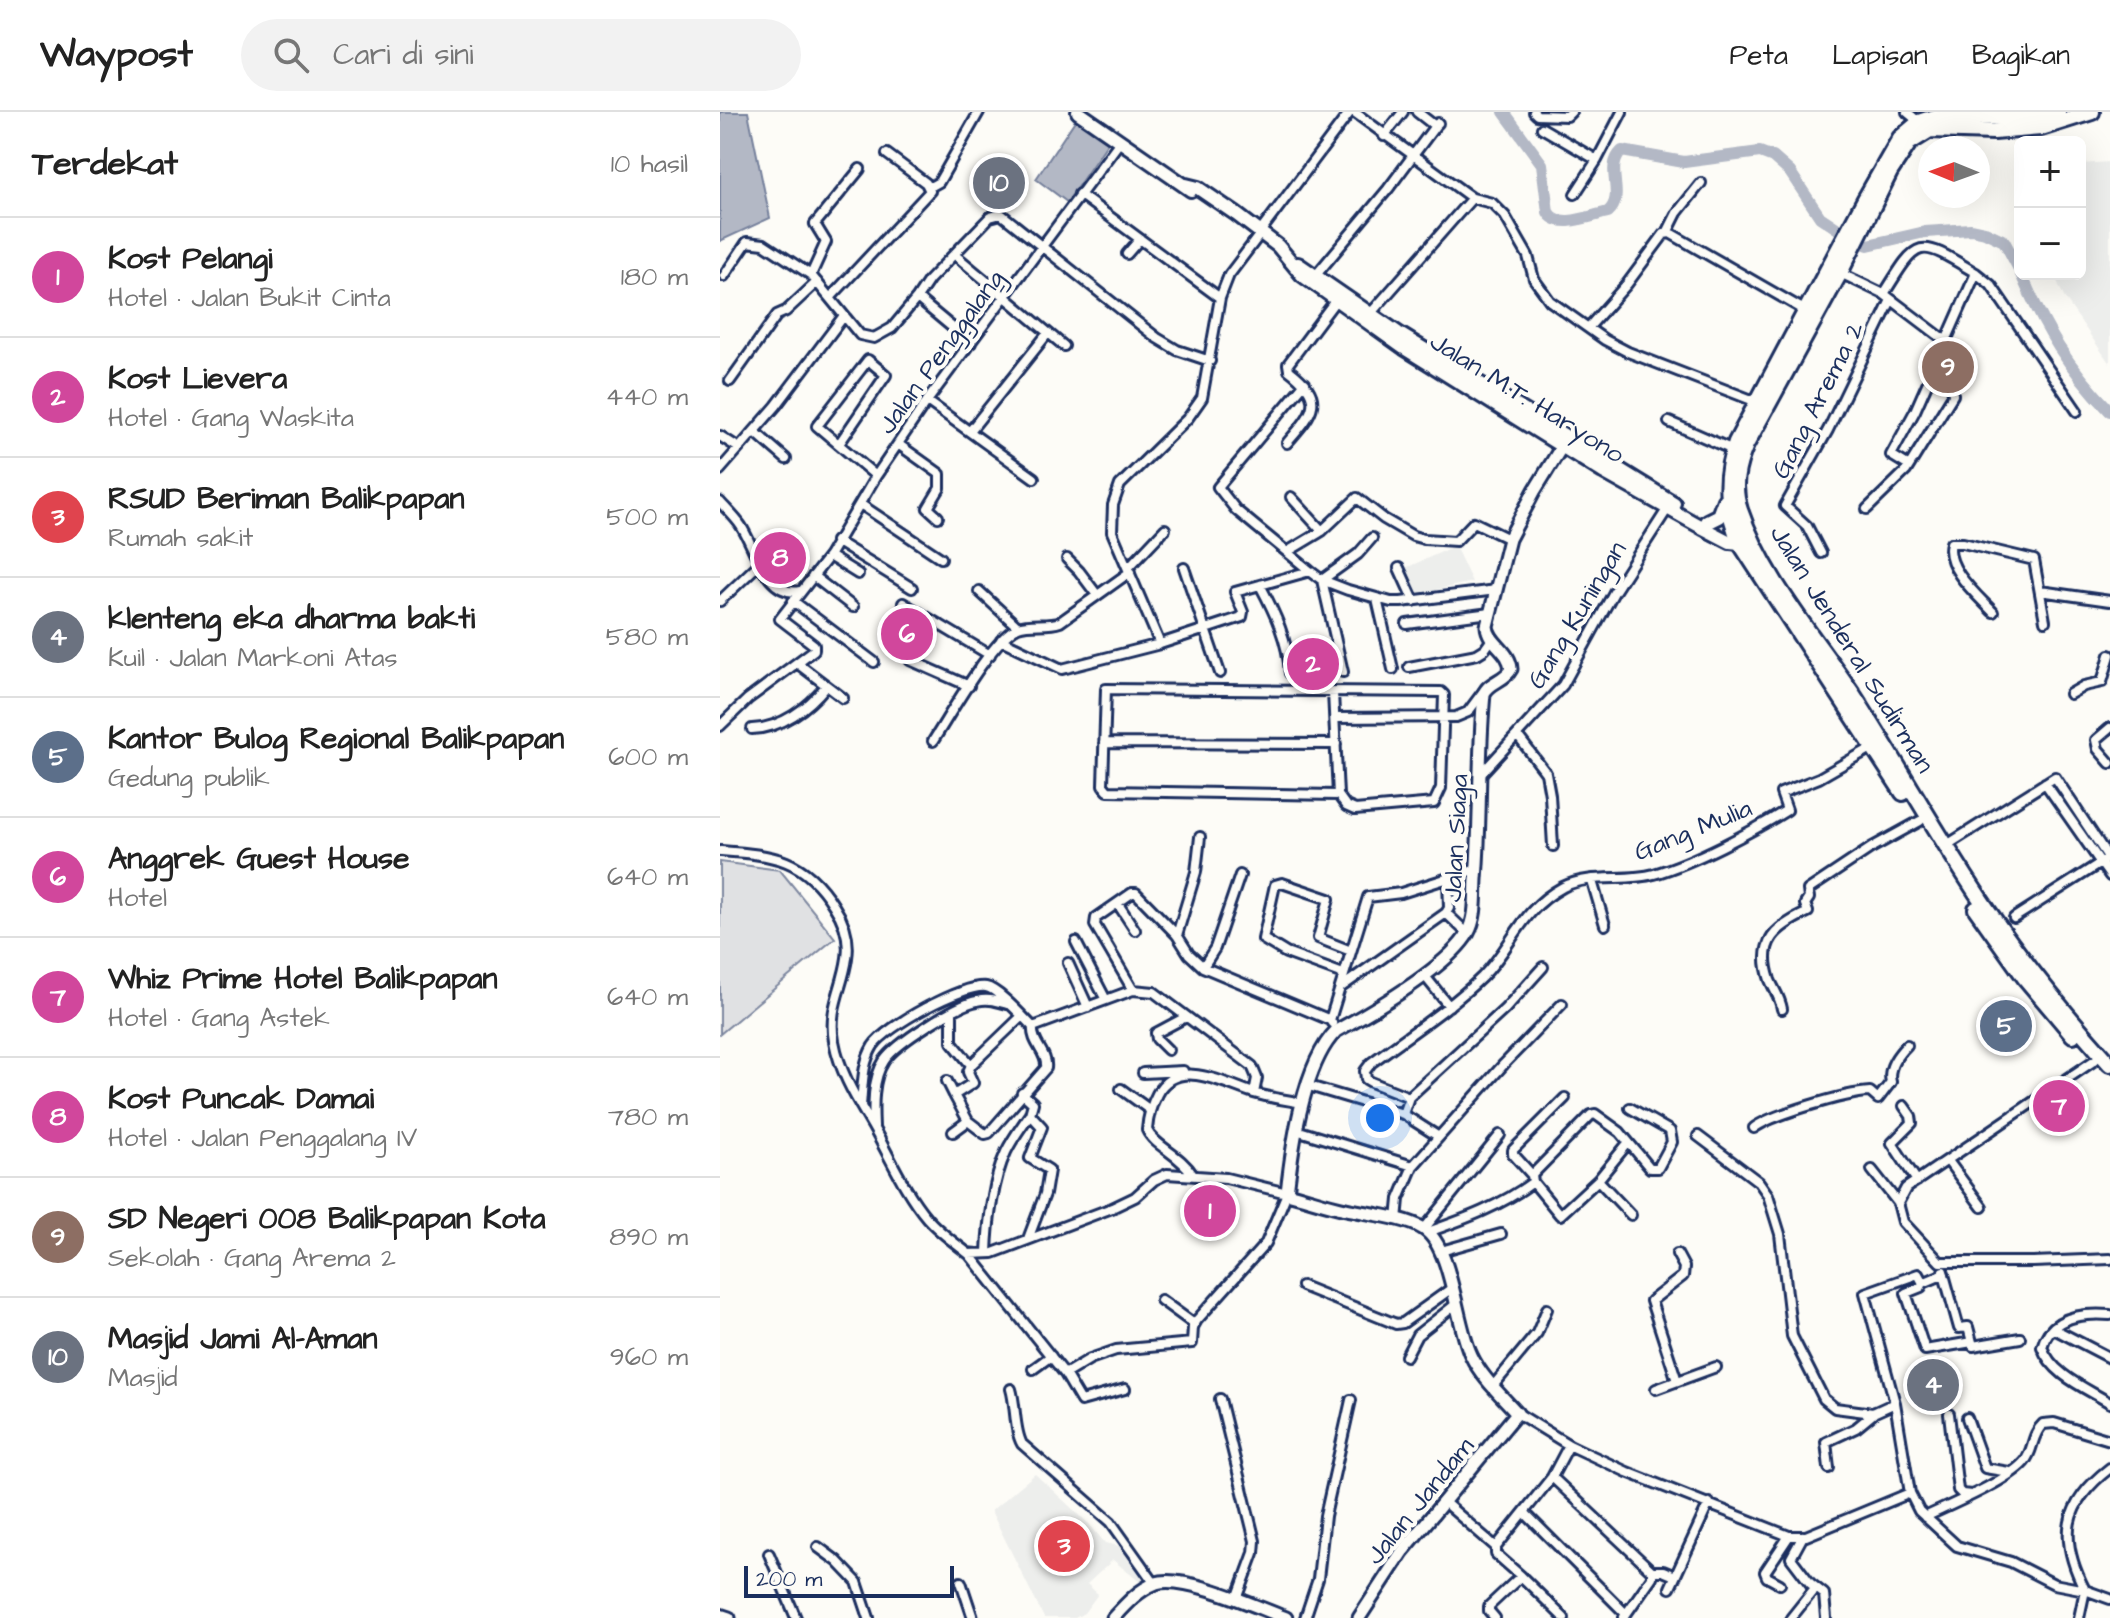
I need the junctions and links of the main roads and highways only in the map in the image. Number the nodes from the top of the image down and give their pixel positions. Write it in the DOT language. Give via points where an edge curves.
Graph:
graph roads {
  1 [pos="1078,112"];
  2 [pos="2058,112"];
  3 [pos="2092,112"];
  4 [pos="1919,117"];
  5 [pos="1862,218"];
  6 [pos="1843,255"];
  7 [pos="1295,263"];
  8 [pos="1726,498"];
  9 [pos="1707,522"];
  10 [pos="1743,534"];
  11 [pos="1984,914"];
  12 [pos="2103,1062"];
  13 [pos="2110,1078"];
  1 -- 7 [label="main road, Jalan M.T. Haryono"];
  2 -- 4 [label="highway, Jalan Jenderal Sudirman" via="2024,118"];
  3 -- 5 [label="highway, Jalan Jenderal Sudirman" via="2041,128 1930,130 1901,153"];
  4 -- 5 [label="highway, Jalan Jenderal Sudirman" via="1893,147"];
  5 -- 6 [label="highway, Jalan Jenderal Sudirman"];
  6 -- 8 [label="highway, Jalan Jenderal Sudirman" via="1806,311 1733,450"];
  6 -- 10 [label="highway, Jalan Jenderal Sudirman" via="1840,273 1741,456 1735,484"];
  7 -- 9 [label="main road, Jalan M.T. Haryono" via="1398,333"];
  7 -- 10 [label="main road, Jalan M.T. Haryono" via="1335,301 1562,446 1724,539"];
  8 -- 9 [label="highway" via="1719,516"];
  8 -- 10 [label="highway, Jalan Jenderal Sudirman"];
  9 -- 10 [label="main road, Jalan M.T. Haryono"];
  10 -- 11 [label="highway, Jalan Jenderal Sudirman" via="1873,747"];
  10 -- 11 [label="highway, Jalan Jenderal Sudirman" via="1854,696"];
  11 -- 12 [label="highway, Jalan Jenderal Sudirman" via="2025,978"];
  12 -- 13 [label="highway, Jalan Jenderal Sudirman"];
}
